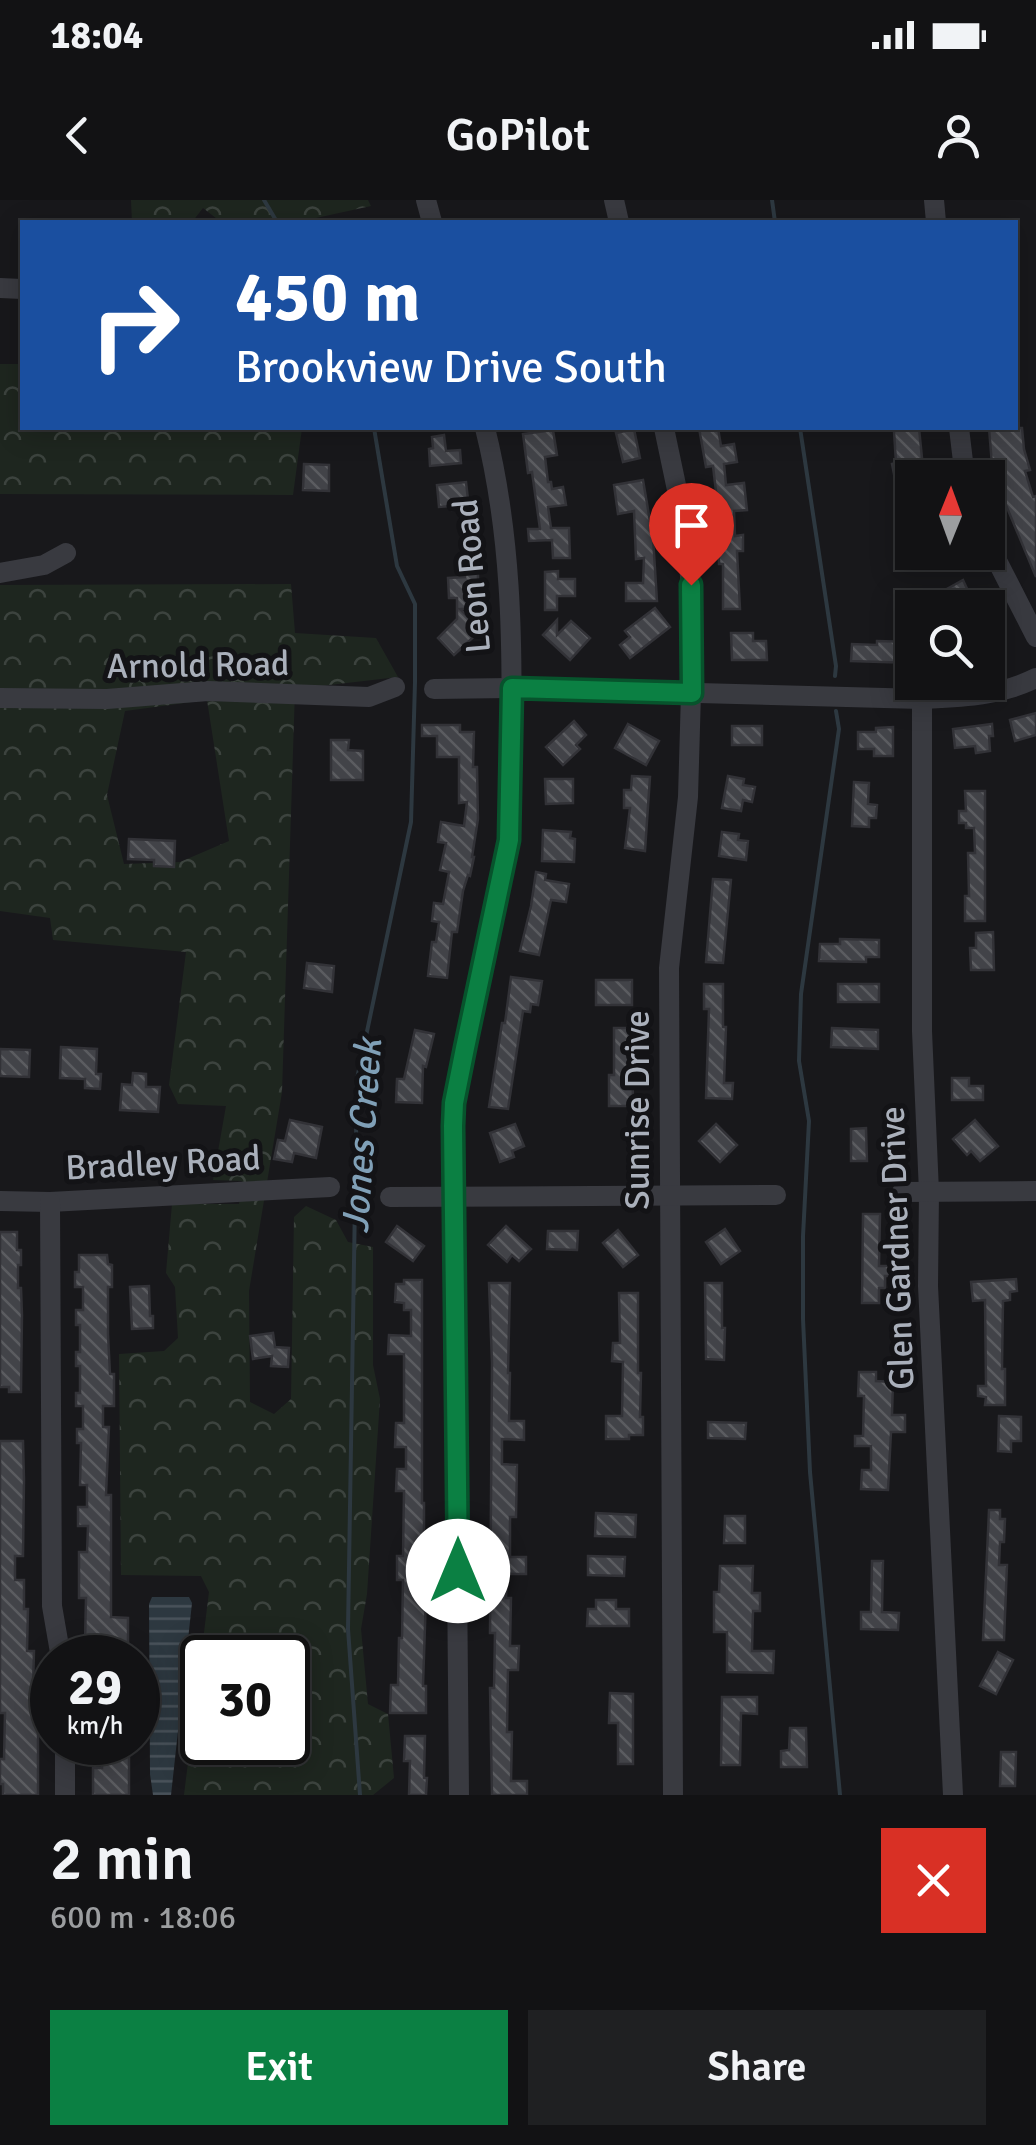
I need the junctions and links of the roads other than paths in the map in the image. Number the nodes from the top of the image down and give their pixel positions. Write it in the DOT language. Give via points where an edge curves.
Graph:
graph roads {
  1 [pos="486,430"];
  2 [pos="664,430"];
  3 [pos="959,430"];
  4 [pos="963,460"];
  5 [pos="66,553"];
  6 [pos="1002,570"];
  7 [pos="0,573"];
  8 [pos="1036,637"];
  9 [pos="1036,678"];
  10 [pos="395,687"];
  11 [pos="434,688"];
  12 [pos="512,688"];
  13 [pos="1005,690"];
  14 [pos="692,693"];
  15 [pos="0,698"];
  16 [pos="895,698"];
  17 [pos="922,700"];
  18 [pos="330,1188"];
  19 [pos="902,1192"];
  20 [pos="929,1192"];
  21 [pos="1036,1192"];
  22 [pos="776,1195"];
  23 [pos="390,1196"];
  24 [pos="670,1196"];
  25 [pos="454,1197"];
  26 [pos="0,1202"];
  27 [pos="50,1202"];
  28 [pos="57,1635"];
  29 [pos="65,1765"];
  30 [pos="65,1795"];
  31 [pos="459,1795"];
  32 [pos="673,1795"];
  33 [pos="953,1795"];
  1 -- 12 [label="street, Leon Road" via="509,576"];
  2 -- 14 [label="street, Sunrise Drive" via="691,585"];
  3 -- 4 [label="street"];
  5 -- 7 [label="street" via="44,565"];
  6 -- 8 [label="street"];
  9 -- 13 [label="street"];
  10 -- 15 [label="street, Arnold Road" via="369,697 208,691"];
  11 -- 12 [label="street"];
  12 -- 14 [label="street"];
  12 -- 25 [label="street, Leon Road" via="509,840 454,1103"];
  14 -- 16 [label="street"];
  14 -- 24 [label="street, Sunrise Drive" via="688,797 668,968"];
  17 -- 20 [label="street, Glen Gardner Drive"];
  18 -- 27 [label="street, Bradley Road"];
  19 -- 20 [label="street"];
  20 -- 21 [label="street"];
  20 -- 33 [label="street, Glen Gardner Drive"];
  22 -- 24 [label="street"];
  23 -- 25 [label="street"];
  24 -- 25 [label="street"];
  24 -- 32 [label="street, Sunrise Drive"];
  25 -- 31 [label="street, Leon Road"];
  26 -- 27 [label="street, Bradley Road"];
  27 -- 28 [label="street"];
  29 -- 30 [label="street"];
}
